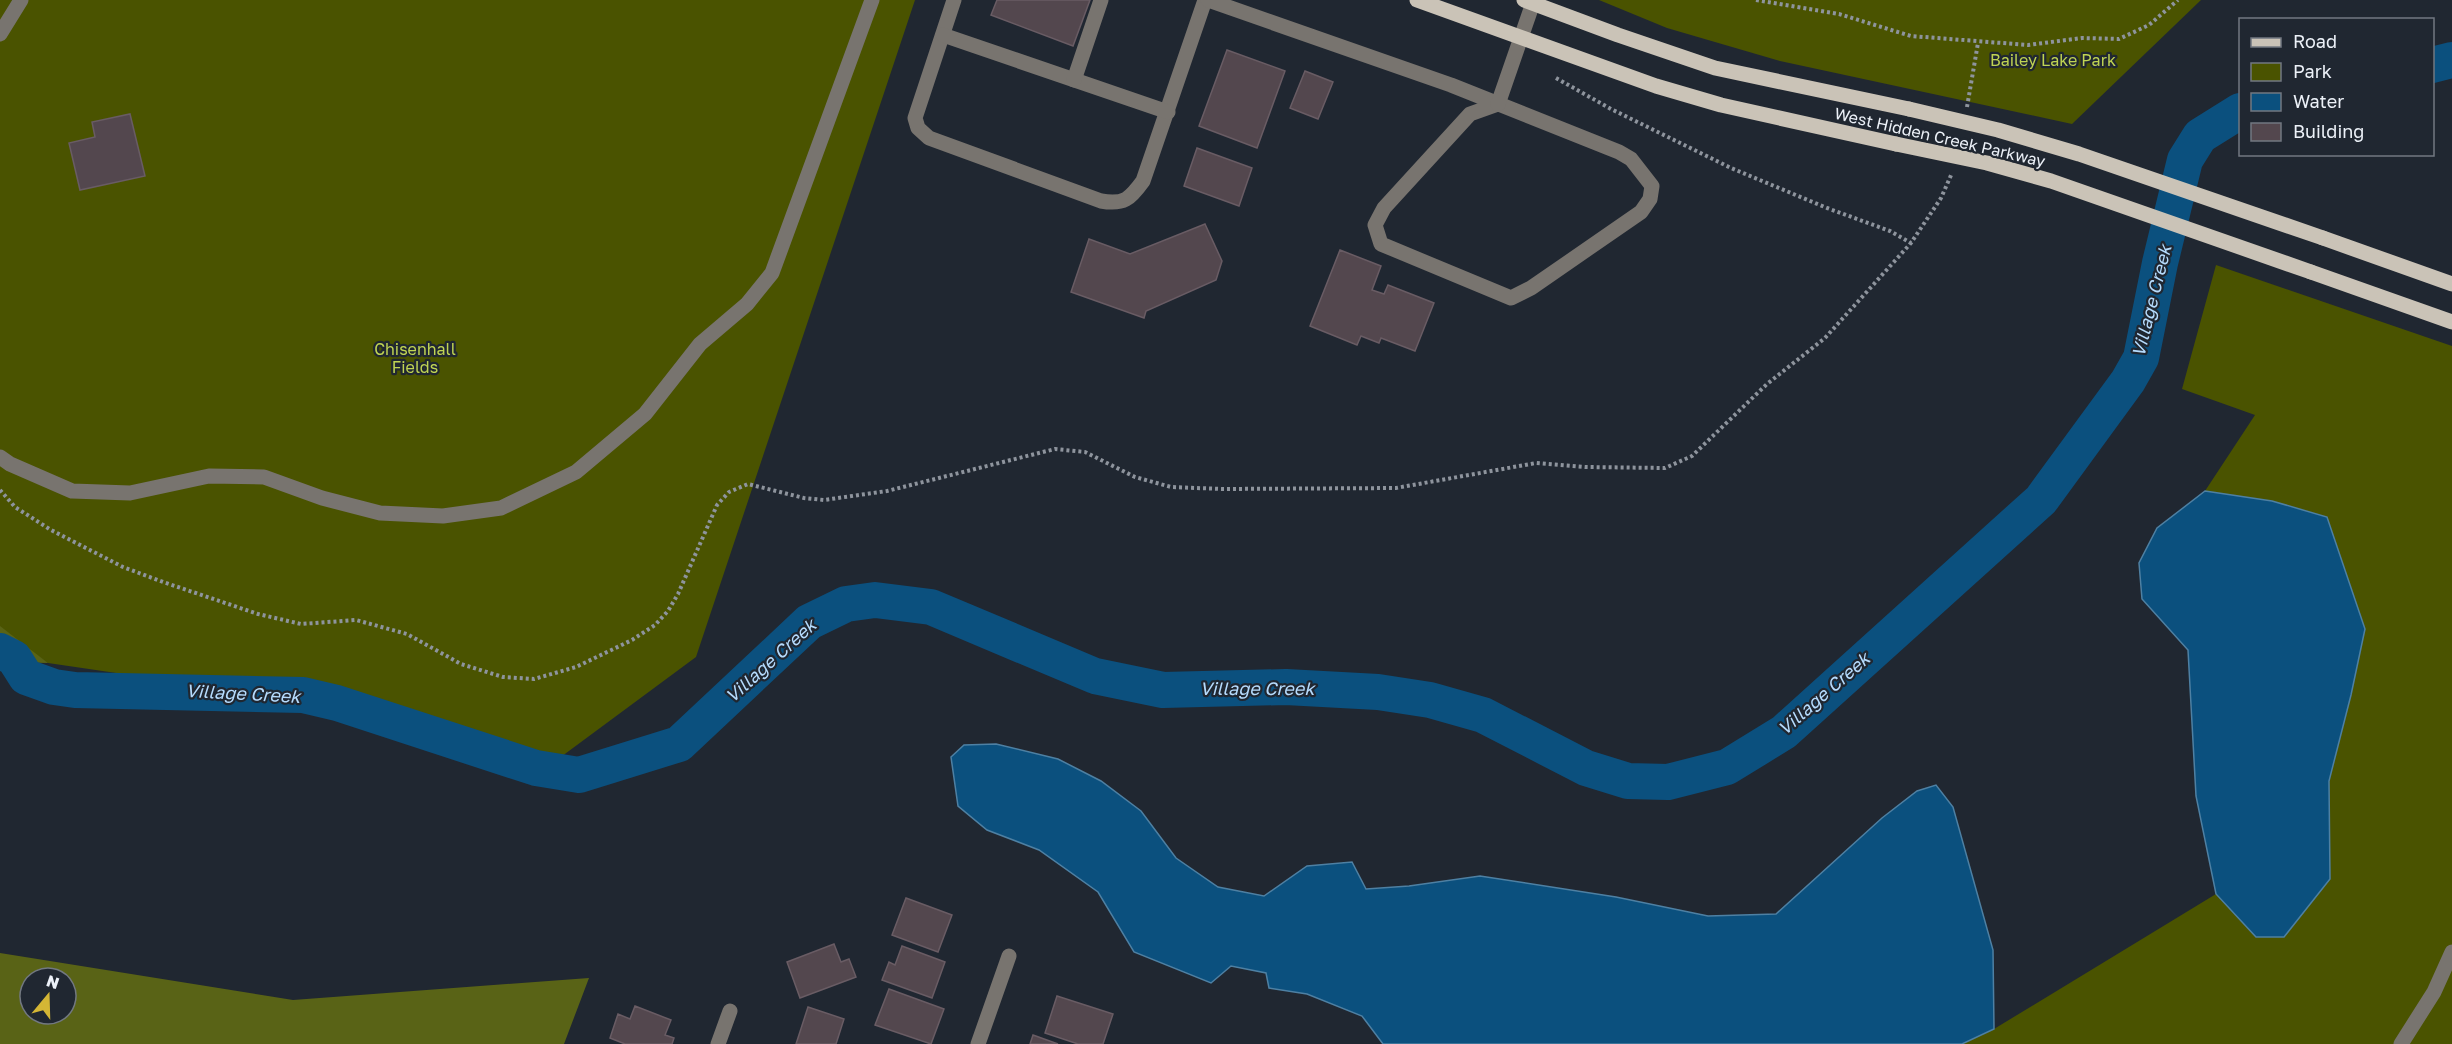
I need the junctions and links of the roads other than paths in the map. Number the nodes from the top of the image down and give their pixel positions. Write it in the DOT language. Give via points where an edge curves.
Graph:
graph roads {
  1 [pos="21,0"];
  2 [pos="872,0"];
  3 [pos="954,0"];
  4 [pos="1101,0"];
  5 [pos="1207,0"];
  6 [pos="1417,0"];
  7 [pos="1530,1"];
  8 [pos="0,34"];
  9 [pos="943,35"];
  10 [pos="1520,36"];
  11 [pos="1074,80"];
  12 [pos="1498,104"];
  13 [pos="1168,112"];
  14 [pos="2452,284"];
  15 [pos="2452,322"];
  16 [pos="0,457"];
  17 [pos="2452,952"];
  18 [pos="1009,956"];
  19 [pos="730,1011"];
  20 [pos="718,1044"];
  21 [pos="978,1044"];
  22 [pos="2401,1044"];
  1 -- 8 [label="street"];
  2 -- 16 [label="street" via="772,273 747,304 700,344 645,414 576,472 501,508 443,516 380,513 264,477 209,476 130,493 72,491"];
  3 -- 9 [label="street"];
  4 -- 11 [label="street"];
  5 -- 12 [label="street"];
  5 -- 13 [label="street"];
  6 -- 10 [label="main road, West Hidden Creek Parkway"];
  7 -- 10 [label="street"];
  7 -- 14 [label="main road, West Hidden Creek Parkway, bridge" via="1715,68 1998,130 2079,154"];
  9 -- 11 [label="street"];
  9 -- 13 [label="street" via="915,118 918,128 930,138 1101,201 1115,204 1131,197 1143,181"];
  10 -- 12 [label="street"];
  10 -- 15 [label="main road, West Hidden Creek Parkway, bridge" via="1699,99 1987,163 2051,181"];
  11 -- 13 [label="street"];
  12 -- 12 [label="street" via="1619,152 1631,159 1652,186 1650,199 1641,212 1511,298 1381,244 1376,225 1384,208 1470,114"];
  17 -- 22 [label="street" via="2434,992"];
  18 -- 21 [label="street"];
  19 -- 20 [label="street"];
}
